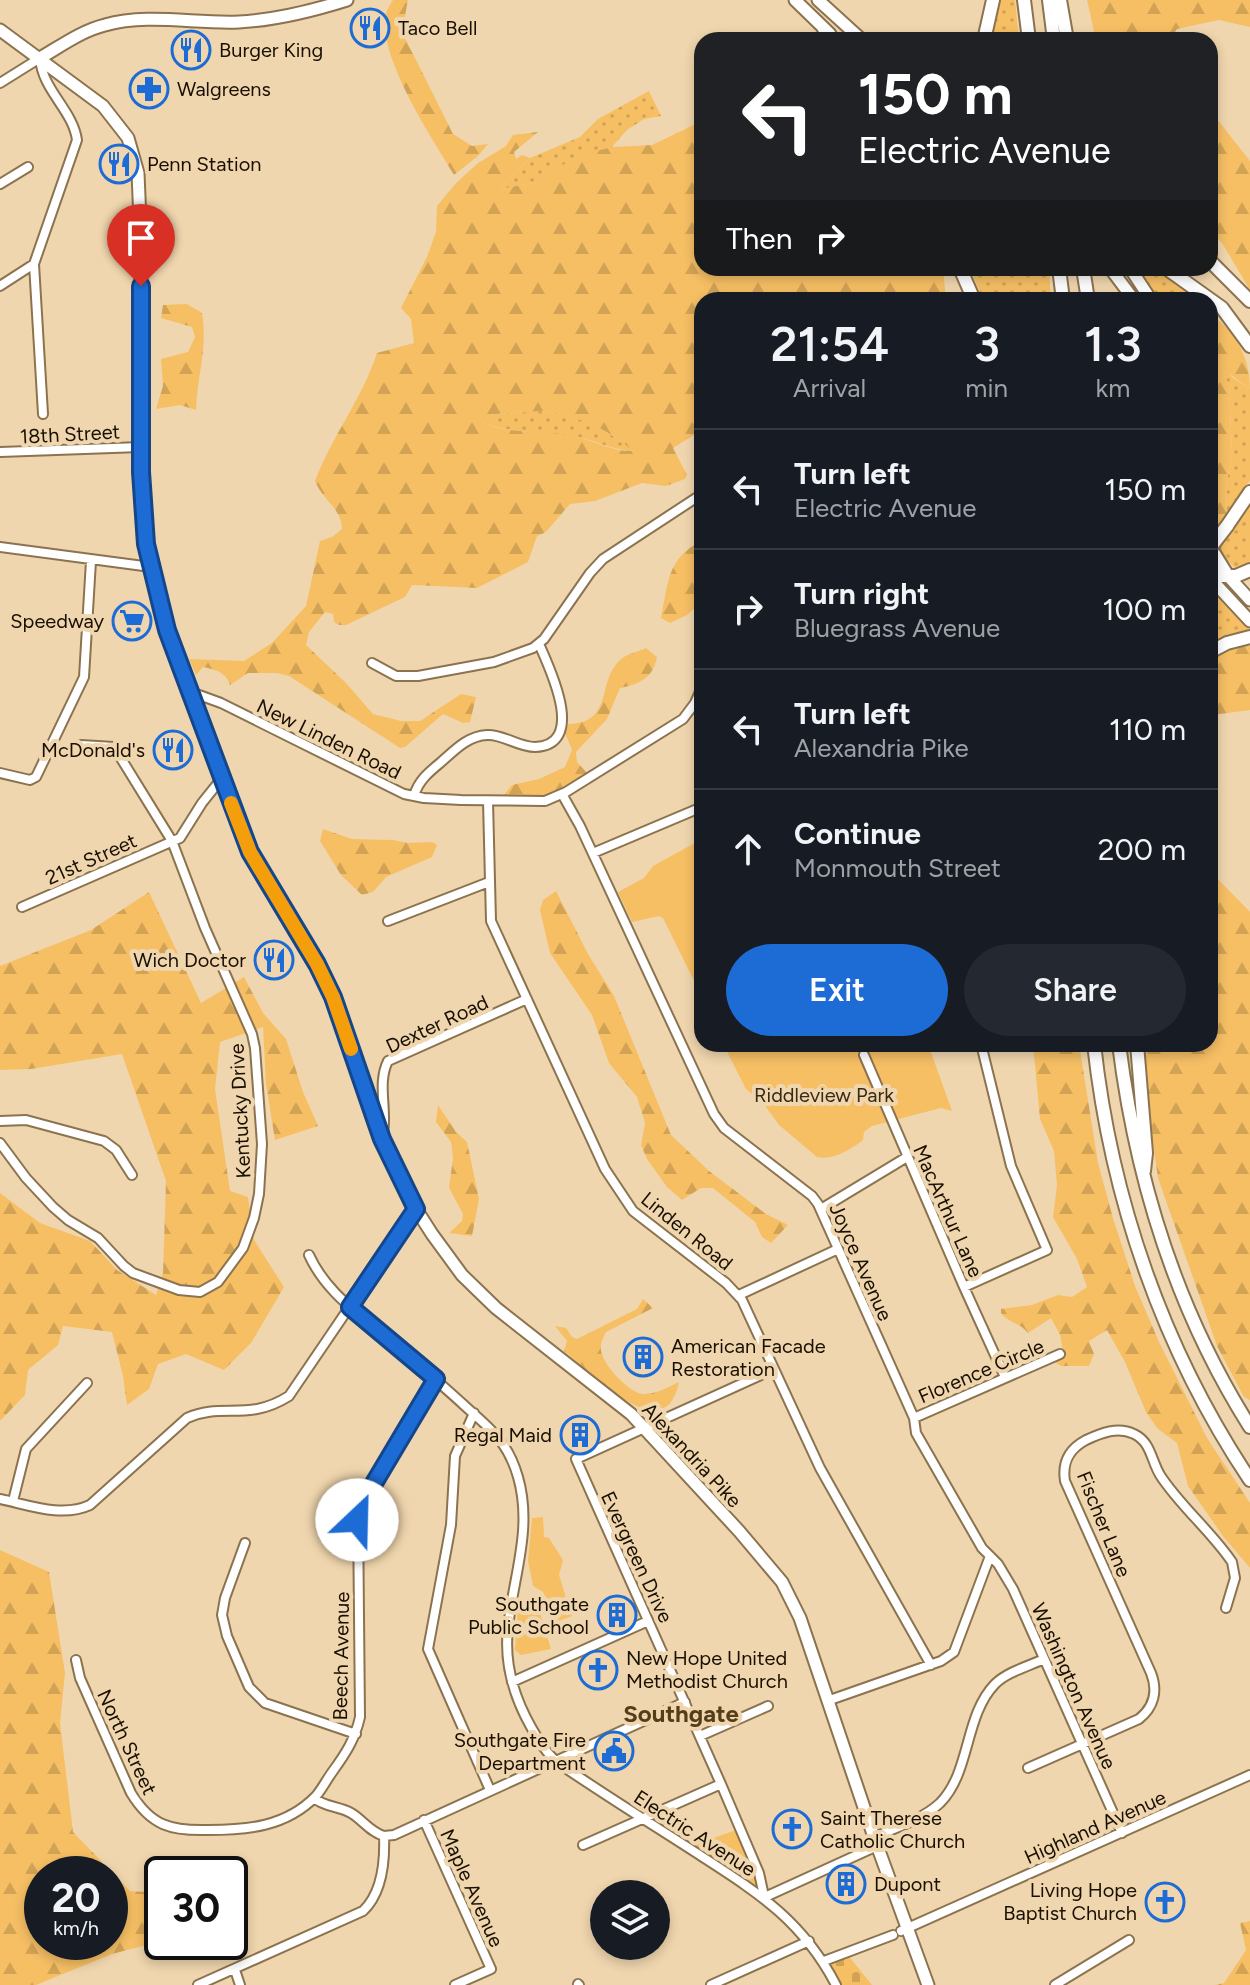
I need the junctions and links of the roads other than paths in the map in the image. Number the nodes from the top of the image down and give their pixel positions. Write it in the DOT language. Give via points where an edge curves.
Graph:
graph roads {
  1 [pos="347,0"];
  2 [pos="795,0"];
  3 [pos="818,0"];
  4 [pos="993,0"];
  5 [pos="1024,0"];
  6 [pos="1049,0"];
  7 [pos="1060,0"];
  8 [pos="824,29"];
  9 [pos="0,30"];
  10 [pos="827,32"];
  11 [pos="853,32"];
  12 [pos="986,32"];
  13 [pos="1028,32"];
  14 [pos="1053,32"];
  15 [pos="1066,32"];
  16 [pos="40,58"];
  17 [pos="0,83"];
  18 [pos="28,167"];
  19 [pos="0,184"];
  20 [pos="34,264"];
  21 [pos="1218,269"];
  22 [pos="1177,276"];
  23 [pos="0,286"];
  24 [pos="1200,292"];
  25 [pos="1250,301"];
  26 [pos="1218,305"];
  27 [pos="1250,346"];
  28 [pos="43,414"];
  29 [pos="141,447"];
  30 [pos="0,452"];
  31 [pos="1250,492"];
  32 [pos="694,499"];
  33 [pos="1218,537"];
  34 [pos="0,547"];
  35 [pos="1218,560"];
  36 [pos="91,561"];
  37 [pos="151,567"];
  38 [pos="1250,570"];
  39 [pos="1218,577"];
  40 [pos="1229,577"];
  41 [pos="1218,586"];
  42 [pos="1250,600"];
  43 [pos="1250,621"];
  44 [pos="1250,637"];
  45 [pos="539,644"];
  46 [pos="1218,648"];
  47 [pos="372,663"];
  48 [pos="192,697"];
  49 [pos="694,704"];
  50 [pos="81,745"];
  51 [pos="0,773"];
  52 [pos="222,778"];
  53 [pos="562,794"];
  54 [pos="414,796"];
  55 [pos="488,801"];
  56 [pos="694,810"];
  57 [pos="172,841"];
  58 [pos="593,853"];
  59 [pos="489,882"];
  60 [pos="22,907"];
  61 [pos="388,921"];
  62 [pos="527,999"];
  63 [pos="983,1052"];
  64 [pos="1095,1052"];
  65 [pos="1120,1052"];
  66 [pos="1138,1052"];
  67 [pos="864,1055"];
  68 [pos="0,1121"];
  69 [pos="382,1139"];
  70 [pos="0,1143"];
  71 [pos="907,1157"];
  72 [pos="132,1175"];
  73 [pos="1143,1178"];
  74 [pos="416,1209"];
  75 [pos="821,1209"];
  76 [pos="838,1249"];
  77 [pos="309,1255"];
  78 [pos="964,1287"];
  79 [pos="739,1295"];
  80 [pos="350,1307"];
  81 [pos="1060,1354"];
  82 [pos="774,1369"];
  83 [pos="1005,1377"];
  84 [pos="436,1379"];
  85 [pos="87,1383"];
  86 [pos="474,1413"];
  87 [pos="914,1418"];
  88 [pos="1250,1427"];
  89 [pos="643,1428"];
  90 [pos="1250,1480"];
  91 [pos="0,1499"];
  92 [pos="13,1501"];
  93 [pos="245,1543"];
  94 [pos="990,1556"];
  95 [pos="1226,1608"];
  96 [pos="648,1621"];
  97 [pos="1044,1659"];
  98 [pos="76,1660"];
  99 [pos="931,1665"];
  100 [pos="512,1682"];
  101 [pos="827,1701"];
  102 [pos="685,1702"];
  103 [pos="768,1706"];
  104 [pos="356,1734"];
  105 [pos="700,1736"];
  106 [pos="1083,1744"];
  107 [pos="555,1761"];
  108 [pos="1028,1768"];
  109 [pos="1250,1775"];
  110 [pos="721,1784"];
  111 [pos="490,1790"];
  112 [pos="314,1798"];
  113 [pos="644,1819"];
  114 [pos="424,1820"];
  115 [pos="1122,1833"];
  116 [pos="384,1836"];
  117 [pos="876,1842"];
  118 [pos="583,1845"];
  119 [pos="765,1897"];
  120 [pos="901,1931"];
  121 [pos="1129,1940"];
  122 [pos="809,1941"];
  123 [pos="824,1961"];
  124 [pos="235,1970"];
  125 [pos="198,1985"];
  126 [pos="240,1985"];
  127 [pos="455,1985"];
  128 [pos="711,1985"];
  129 [pos="836,1985"];
  130 [pos="928,1985"];
  131 [pos="1055,1985"];
  1 -- 16 [label="main road" via="250,21 116,22 79,35"];
  2 -- 8 [label="main road"];
  3 -- 11 [label="main road"];
  4 -- 12 [label="highway"];
  5 -- 13 [label="highway"];
  6 -- 14 [label="highway"];
  7 -- 15 [label="highway"];
  8 -- 10 [label="highway"];
  9 -- 16 [label="main road, Alexandria Pike"];
  16 -- 17 [label="street"];
  16 -- 20 [label="street" via="41,73 77,140"];
  16 -- 29 [label="main road, Alexandria Pike" via="103,106 128,138 137,167 140,256 134,268 134,331 139,340"];
  18 -- 19 [label="street"];
  20 -- 23 [label="street"];
  20 -- 28 [label="street"];
  21 -- 25 [label="highway"];
  22 -- 24 [label="highway"];
  26 -- 27 [label="highway"];
  29 -- 30 [label="street, 18th Street"];
  29 -- 37 [label="main road, Alexandria Pike"];
  31 -- 33 [label="highway, bridge"];
  32 -- 45 [label="street" via="603,559"];
  34 -- 36 [label="street"];
  35 -- 40 [label="main road"];
  36 -- 37 [label="street"];
  36 -- 51 [label="street" via="84,677 36,777"];
  37 -- 48 [label="main road, Alexandria Pike"];
  38 -- 40 [label="highway"];
  39 -- 40 [label="highway"];
  40 -- 42 [label="main road"];
  41 -- 43 [label="main road"];
  44 -- 46 [label="highway"];
  45 -- 47 [label="street" via="508,658 427,675 396,676"];
  45 -- 54 [label="street" via="564,717 559,735 536,746 490,735 471,738 418,783"];
  48 -- 52 [label="main road, Alexandria Pike"];
  48 -- 54 [label="street, New Linden Road" via="209,698"];
  49 -- 53 [label="street, New Linden Road" via="683,719"];
  50 -- 57 [label="street" via="114,747"];
  52 -- 57 [label="street" via="180,838"];
  52 -- 69 [label="main road, Alexandria Pike" via="250,852 317,964 338,1011"];
  53 -- 55 [label="street, New Linden Road" via="541,802"];
  53 -- 58 [label="street, Joyce Avenue"];
  54 -- 55 [label="street, New Linden Road"];
  55 -- 59 [label="street, Linden Road"];
  56 -- 58 [label="street"];
  57 -- 60 [label="street, 21st Street"];
  57 -- 70 [label="street, Kentucky Drive" via="254,1043 261,1166 254,1218 243,1248 226,1274 200,1292 133,1273 98,1238 53,1207"];
  58 -- 75 [label="street, Joyce Avenue" via="717,1120 812,1196"];
  59 -- 61 [label="street"];
  59 -- 62 [label="street, Linden Road" via="494,931"];
  62 -- 69 [label="street, Dexter Road" via="391,1059 383,1079"];
  62 -- 79 [label="street, Linden Road" via="625,1202"];
  63 -- 78 [label="street" via="1011,1166 1047,1250"];
  64 -- 90 [label="highway" via="1112,1161 1139,1255 1191,1380"];
  65 -- 73 [label="highway"];
  66 -- 73 [label="highway" via="1146,1153"];
  67 -- 71 [label="street, MacArthur Lane"];
  68 -- 72 [label="street" via="26,1120 104,1141"];
  69 -- 74 [label="main road, Alexandria Pike"];
  71 -- 75 [label="street"];
  71 -- 78 [label="street, MacArthur Lane"];
  73 -- 88 [label="highway" via="1199,1336"];
  74 -- 80 [label="street"];
  74 -- 89 [label="main road, Alexandria Pike" via="462,1275 496,1308"];
  75 -- 76 [label="street, Joyce Avenue"];
  76 -- 79 [label="street"];
  76 -- 87 [label="street, Joyce Avenue"];
  77 -- 80 [label="street, Electric Avenue" via="322,1279"];
  78 -- 83 [label="street, MacArthur Lane"];
  79 -- 82 [label="street, Linden Road"];
  80 -- 84 [label="street, Electric Avenue"];
  80 -- 92 [label="street" via="293,1392 280,1402 258,1411 187,1418 80,1509"];
  81 -- 83 [label="street, Florence Circle"];
  82 -- 89 [label="street"];
  82 -- 99 [label="street, Linden Road" via="820,1468"];
  83 -- 87 [label="street, Florence Circle"];
  84 -- 86 [label="street, Electric Avenue"];
  84 -- 104 [label="street, Beech Avenue" via="358,1513"];
  85 -- 92 [label="street" via="26,1449"];
  86 -- 100 [label="street, Electric Avenue" via="503,1442 522,1494 523,1545 508,1628"];
  86 -- 111 [label="street" via="455,1456 451,1525 428,1649"];
  87 -- 94 [label="street, Joyce Avenue" via="916,1433"];
  89 -- 96 [label="street, Evergreen Drive" via="576,1459"];
  89 -- 101 [label="main road, Alexandria Pike" via="782,1582 800,1618"];
  91 -- 92 [label="street"];
  93 -- 104 [label="street" via="222,1615 249,1687 265,1703"];
  94 -- 97 [label="street, Washington Avenue" via="1013,1589"];
  94 -- 99 [label="street" via="954,1652"];
  95 -- 106 [label="street, Fischer Lane" via="1235,1578 1232,1562 1161,1477 1143,1441 1115,1430 1074,1448 1065,1481 1155,1686 1153,1702 1143,1716"];
  96 -- 100 [label="street"];
  96 -- 102 [label="street, Evergreen Drive"];
  97 -- 106 [label="street, Washington Avenue"];
  97 -- 117 [label="street" via="994,1685 951,1787 938,1805"];
  98 -- 112 [label="street, North Street" via="120,1771 140,1808 153,1820 189,1830 248,1830 287,1817"];
  99 -- 101 [label="street"];
  100 -- 107 [label="street, Electric Avenue" via="527,1720"];
  101 -- 117 [label="main road, Alexandria Pike"];
  102 -- 105 [label="street, Evergreen Drive"];
  102 -- 107 [label="street"];
  103 -- 105 [label="street"];
  104 -- 112 [label="street, Beech Avenue"];
  105 -- 110 [label="street, Evergreen Drive"];
  106 -- 108 [label="street"];
  106 -- 115 [label="street, Washington Avenue"];
  107 -- 111 [label="street"];
  107 -- 113 [label="street, Electric Avenue"];
  109 -- 115 [label="street, Highland Avenue"];
  110 -- 113 [label="street"];
  110 -- 119 [label="street, Evergreen Drive"];
  111 -- 114 [label="street"];
  112 -- 116 [label="street"];
  113 -- 118 [label="street"];
  113 -- 119 [label="street, Electric Avenue"];
  114 -- 116 [label="street"];
  114 -- 127 [label="street, Maple Avenue" via="491,1969"];
  115 -- 120 [label="street, Highland Avenue"];
  116 -- 124 [label="street" via="377,1888 363,1911"];
  117 -- 119 [label="street"];
  117 -- 120 [label="main road, Alexandria Pike"];
  119 -- 122 [label="street, Evergreen Drive"];
  120 -- 123 [label="street, Highland Avenue"];
  120 -- 130 [label="main road, Alexandria Pike"];
  121 -- 131 [label="street"];
  122 -- 123 [label="street, Evergreen Drive"];
  122 -- 128 [label="street"];
  123 -- 129 [label="street, Evergreen Drive"];
  124 -- 125 [label="street"];
  124 -- 126 [label="street"];
}
